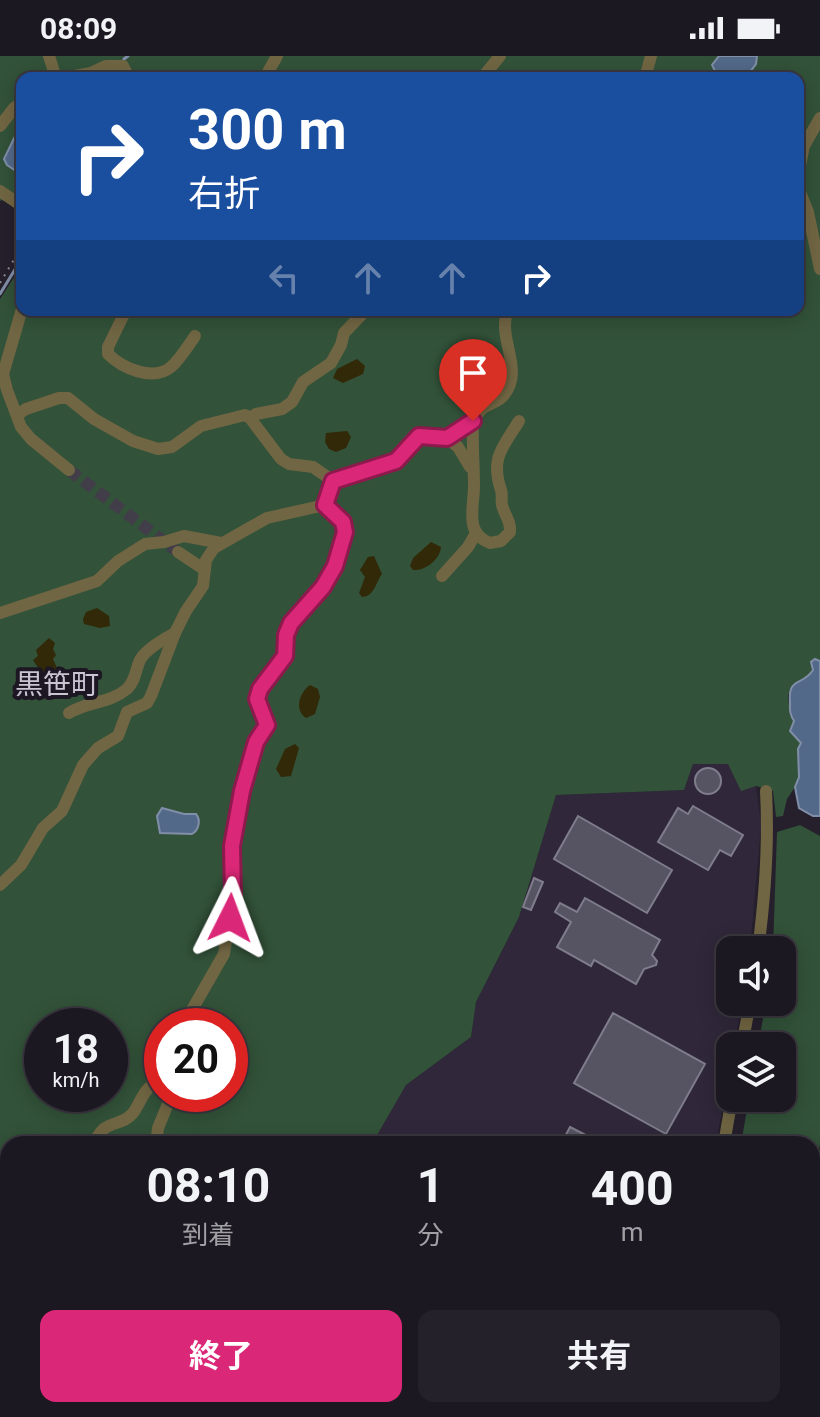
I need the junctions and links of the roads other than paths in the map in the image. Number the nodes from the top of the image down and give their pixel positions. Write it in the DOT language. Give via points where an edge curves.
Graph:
graph roads {
  1 [pos="89,72"];
  2 [pos="127,72"];
  3 [pos="16,106"];
  4 [pos="820,118"];
  5 [pos="0,126"];
  6 [pos="804,146"];
  7 [pos="804,202"];
  8 [pos="820,269"];
  9 [pos="19,316"];
  10 [pos="123,316"];
  11 [pos="360,316"];
  12 [pos="506,316"];
  13 [pos="195,336"];
  14 [pos="4,352"];
  15 [pos="2,378"];
  16 [pos="10,410"];
  17 [pos="250,418"];
  18 [pos="473,421"];
  19 [pos="519,421"];
  20 [pos="447,438"];
  21 [pos="69,470"];
  22 [pos="472,475"];
  23 [pos="333,481"];
  24 [pos="496,481"];
  25 [pos="325,505"];
  26 [pos="476,533"];
  27 [pos="221,543"];
  28 [pos="178,552"];
  29 [pos="205,570"];
  30 [pos="442,576"];
  31 [pos="0,613"];
  32 [pos="175,633"];
  33 [pos="69,713"];
  34 [pos="766,791"];
  35 [pos="0,885"];
  36 [pos="759,936"];
  37 [pos="193,1008"];
  38 [pos="144,1092"];
  39 [pos="165,1112"];
  40 [pos="730,1112"];
  41 [pos="99,1136"];
  42 [pos="157,1136"];
  43 [pos="725,1136"];
  1 -- 2 [label="street" via="118,65"];
  3 -- 5 [label="street"];
  4 -- 6 [label="street"];
  7 -- 8 [label="street"];
  9 -- 14 [label="street"];
  10 -- 13 [label="street" via="108,354 127,369 160,372 171,367"];
  11 -- 17 [label="street" via="344,333 331,363 303,382 292,402"];
  12 -- 18 [label="street" via="509,387"];
  14 -- 15 [label="street"];
  15 -- 16 [label="street"];
  16 -- 17 [label="street" via="68,398 133,441 158,449 172,447 201,426"];
  16 -- 21 [label="street" via="31,439"];
  17 -- 23 [label="street" via="281,459 313,467"];
  18 -- 20 [label="street"];
  18 -- 22 [label="street"];
  19 -- 24 [label="street" via="495,463"];
  20 -- 22 [label="street" via="466,457"];
  20 -- 23 [label="street" via="419,436 396,461"];
  22 -- 24 [label="street"];
  22 -- 26 [label="street" via="470,513"];
  23 -- 25 [label="street"];
  24 -- 26 [label="street" via="510,532 490,543"];
  25 -- 27 [label="street" via="267,518"];
  25 -- 37 [label="street" via="343,522 345,532 335,566 291,623 285,656 260,689 257,699 267,725 256,742 242,791 224,954"];
  26 -- 30 [label="street"];
  27 -- 29 [label="street" via="206,560"];
  27 -- 31 [label="street" via="184,536 145,544 97,581"];
  28 -- 29 [label="street"];
  29 -- 32 [label="street" via="203,586"];
  32 -- 33 [label="street" via="142,658 123,692"];
  32 -- 35 [label="street" via="147,703 127,712 118,736 83,765 62,811"];
  34 -- 36 [label="street" via="767,858"];
  38 -- 41 [label="street" via="135,1111"];
  39 -- 42 [label="street"];
  40 -- 43 [label="street"];
}
